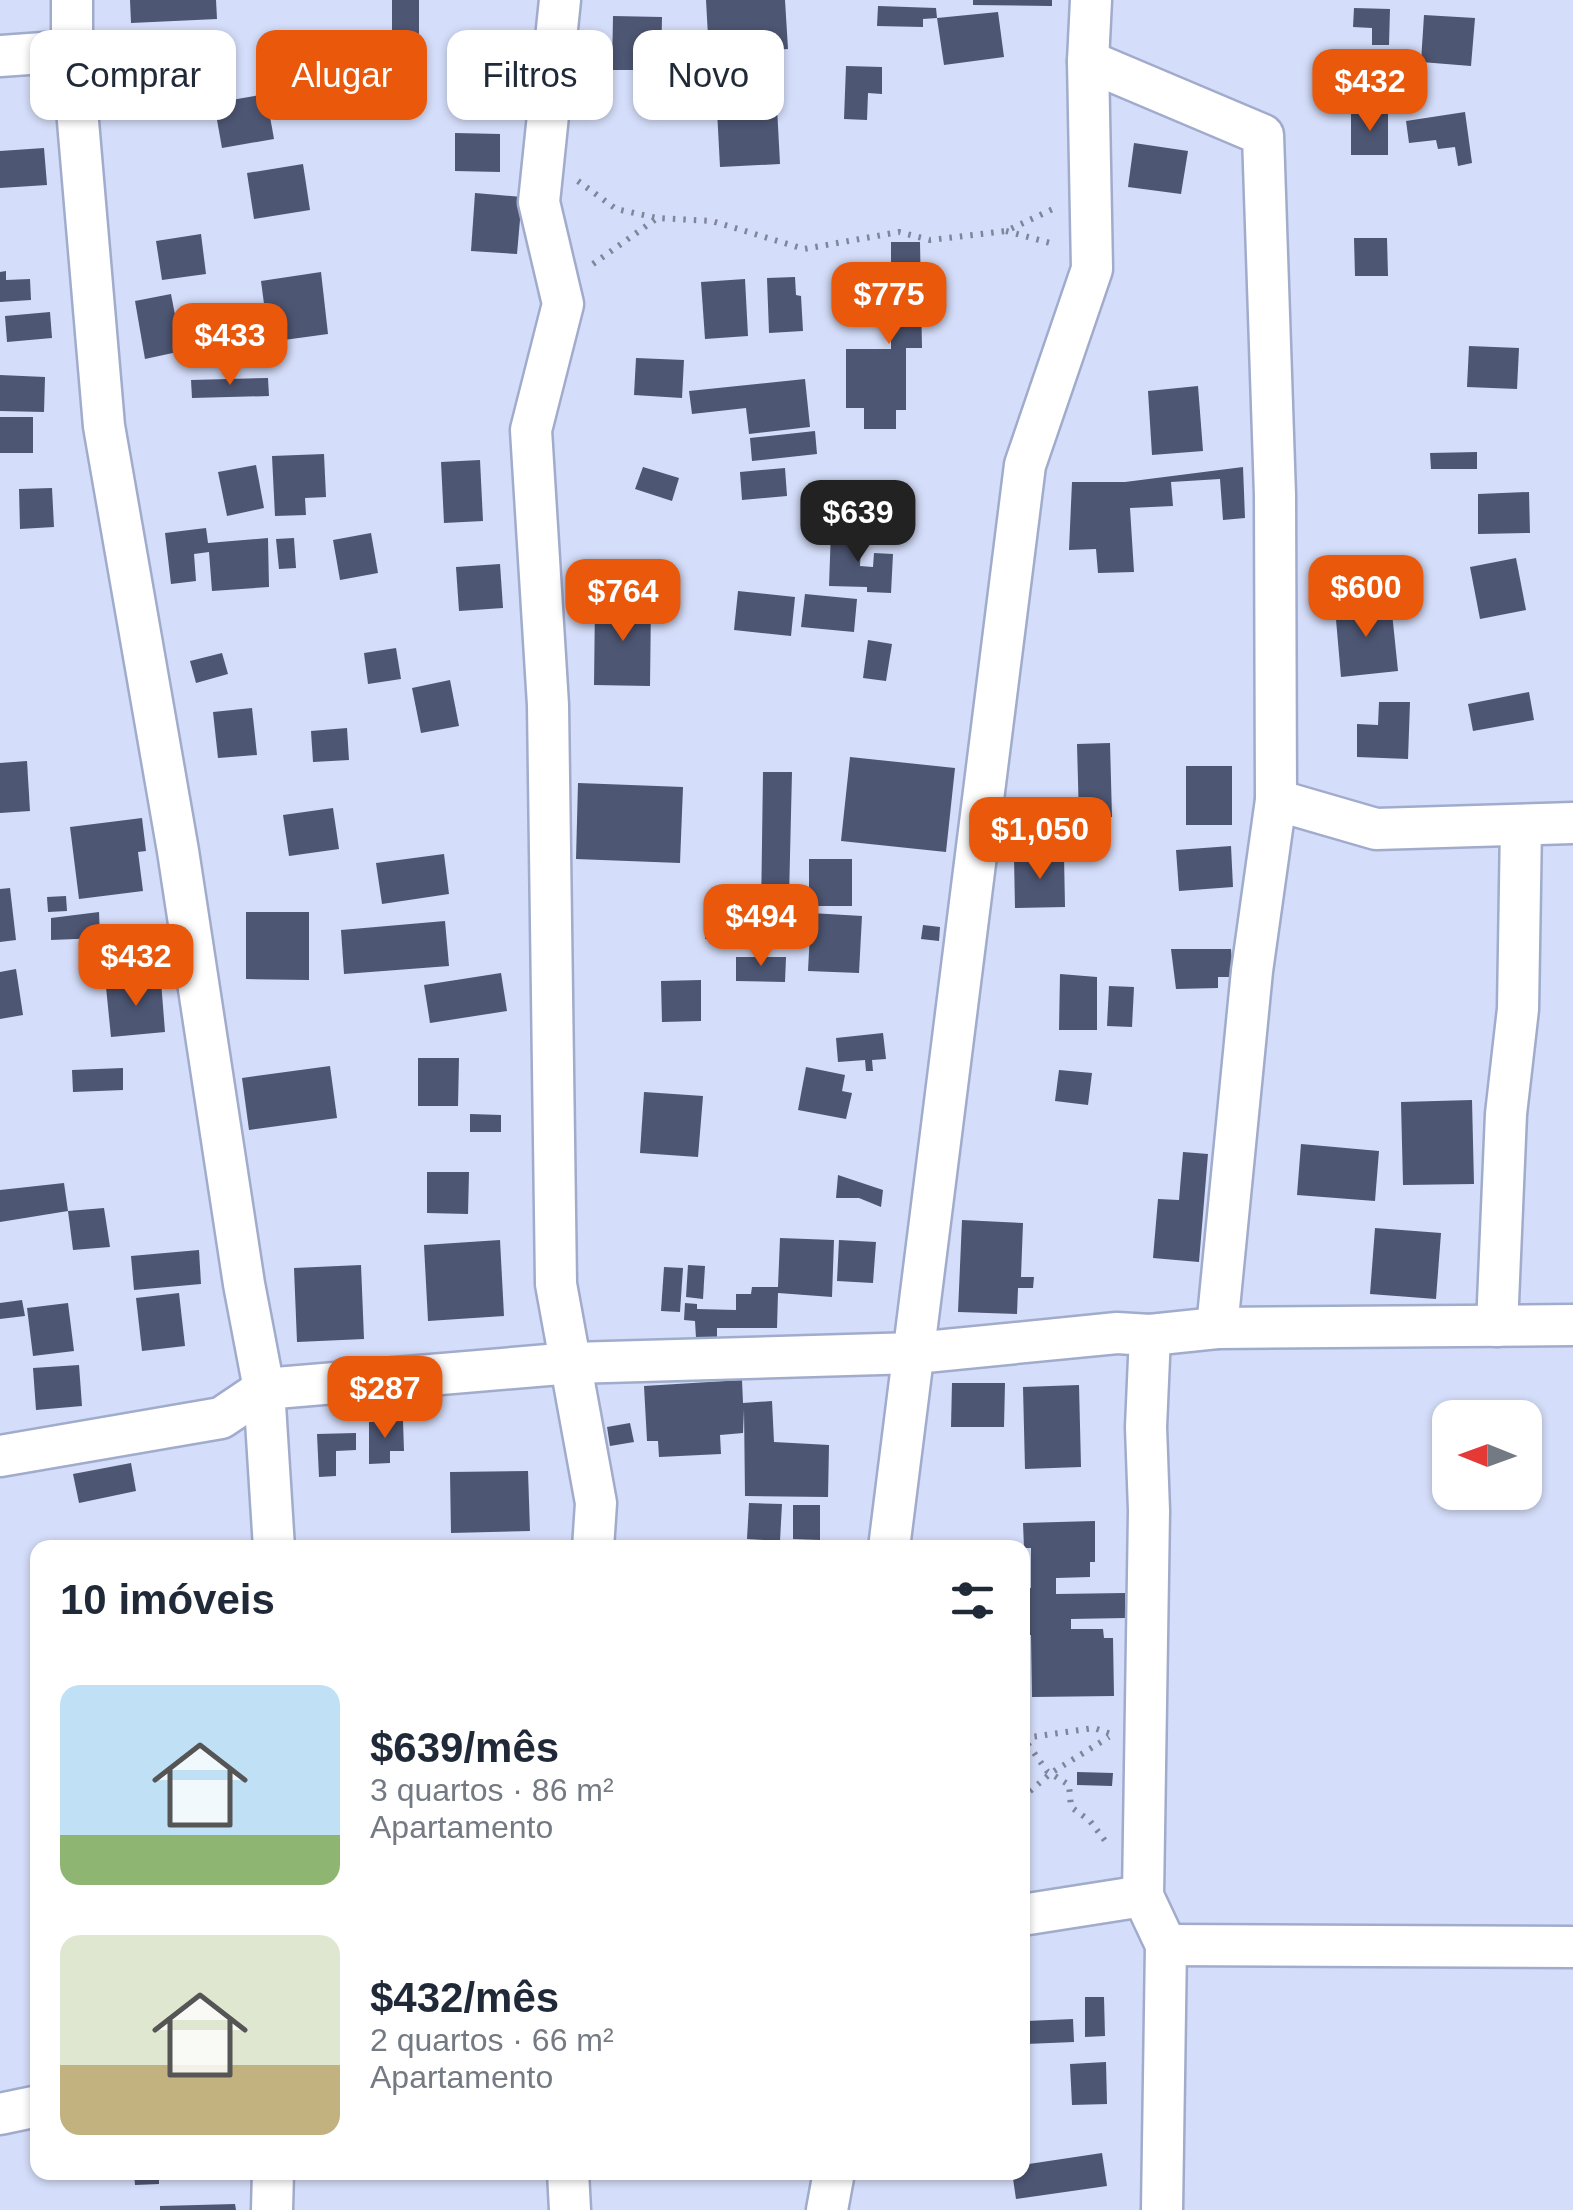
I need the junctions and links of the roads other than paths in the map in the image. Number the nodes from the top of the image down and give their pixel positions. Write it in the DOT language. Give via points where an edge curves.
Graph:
graph roads {
  1 [pos="72,0"];
  2 [pos="1091,0"];
  3 [pos="561,2"];
  4 [pos="72,30"];
  5 [pos="30,54"];
  6 [pos="0,56"];
  7 [pos="1088,61"];
  8 [pos="78,120"];
  9 [pos="1276,800"];
  10 [pos="1573,823"];
  11 [pos="1521,824"];
  12 [pos="1497,1326"];
  13 [pos="1573,1326"];
  14 [pos="1216,1328"];
  15 [pos="1150,1334"];
  16 [pos="915,1352"];
  17 [pos="572,1363"];
  18 [pos="264,1390"];
  19 [pos="0,1456"];
  20 [pos="273,1540"];
  21 [pos="594,1540"];
  22 [pos="890,1540"];
  23 [pos="1143,1896"];
  24 [pos="1030,1915"];
  25 [pos="1166,1945"];
  26 [pos="1573,1946"];
  27 [pos="30,2108"];
  28 [pos="0,2114"];
  29 [pos="273,2180"];
  30 [pos="568,2180"];
  31 [pos="833,2180"];
  32 [pos="272,2210"];
  33 [pos="570,2210"];
  34 [pos="828,2210"];
  35 [pos="1162,2210"];
  1 -- 4 [label="street"];
  2 -- 7 [label="street"];
  3 -- 17 [label="street" via="539,202 563,304 531,430 548,705 556,1284"];
  5 -- 6 [label="street"];
  7 -- 9 [label="street" via="1263,135 1276,495"];
  7 -- 16 [label="street" via="1092,269 1025,465"];
  8 -- 18 [label="street" via="104,426"];
  9 -- 11 [label="street" via="1376,829"];
  9 -- 14 [label="street"];
  10 -- 11 [label="street"];
  11 -- 12 [label="street" via="1518,1009 1506,1114"];
  12 -- 13 [label="street"];
  12 -- 14 [label="street"];
  14 -- 15 [label="street"];
  15 -- 16 [label="street"];
  15 -- 23 [label="street"];
  16 -- 17 [label="street"];
  16 -- 22 [label="street"];
  17 -- 18 [label="street"];
  17 -- 21 [label="street" via="596,1503"];
  18 -- 19 [label="street" via="221,1418"];
  18 -- 20 [label="street"];
  23 -- 24 [label="street"];
  23 -- 25 [label="street"];
  25 -- 26 [label="street"];
  25 -- 35 [label="street"];
  27 -- 28 [label="street"];
  29 -- 32 [label="street"];
  30 -- 33 [label="street"];
  31 -- 34 [label="street"];
}
